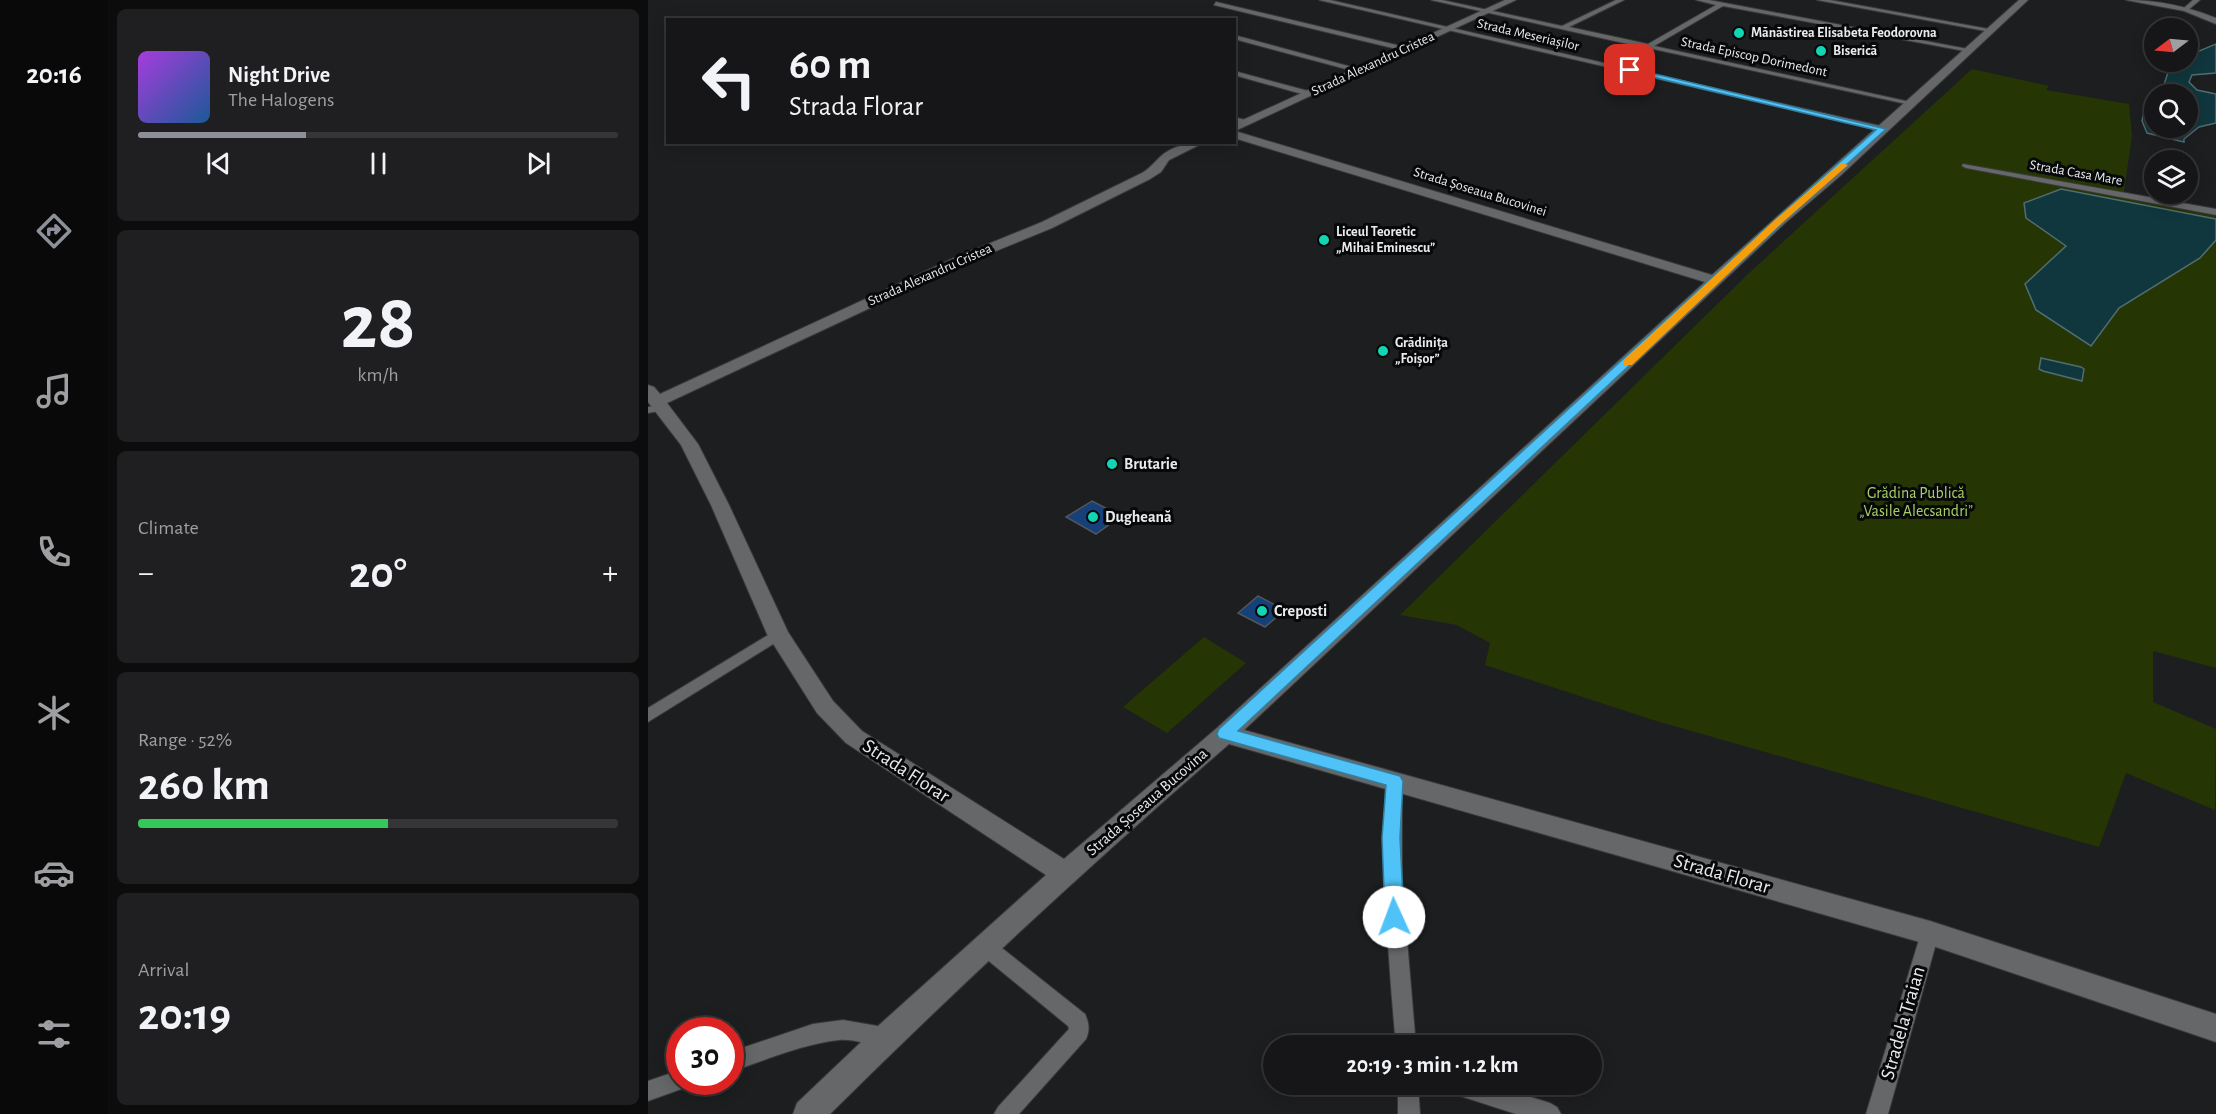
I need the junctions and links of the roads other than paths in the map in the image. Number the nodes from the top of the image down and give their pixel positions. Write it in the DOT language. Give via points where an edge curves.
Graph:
graph roads {
  1 [pos="1322,0"];
  2 [pos="1434,0"];
  3 [pos="1512,0"];
  4 [pos="1622,0"];
  5 [pos="1700,0"];
  6 [pos="1820,0"];
  7 [pos="2024,0"];
  8 [pos="2130,0"];
  9 [pos="2197,0"];
  10 [pos="1216,3"];
  11 [pos="1722,4"];
  12 [pos="2186,9"];
  13 [pos="1486,11"];
  14 [pos="2216,21"];
  15 [pos="1563,28"];
  16 [pos="1449,29"];
  17 [pos="1990,30"];
  18 [pos="1236,38"];
  19 [pos="1646,46"];
  20 [pos="1405,49"];
  21 [pos="1970,50"];
  22 [pos="1607,64"];
  23 [pos="1357,70"];
  24 [pos="1236,74"];
  25 [pos="1309,93"];
  26 [pos="1911,103"];
  27 [pos="1236,120"];
  28 [pos="1246,123"];
  29 [pos="1236,127"];
  30 [pos="1882,129"];
  31 [pos="1236,135"];
  32 [pos="1196,144"];
  33 [pos="1966,166"];
  34 [pos="2216,212"];
  35 [pos="1716,281"];
  36 [pos="653,403"];
  37 [pos="778,634"];
  38 [pos="648,716"];
  39 [pos="1225,734"];
  40 [pos="1394,781"];
  41 [pos="1066,874"];
  42 [pos="1930,933"];
  43 [pos="986,947"];
  44 [pos="2216,1028"];
  45 [pos="1405,1035"];
  46 [pos="888,1036"];
  47 [pos="744,1057"];
  48 [pos="666,1085"];
  49 [pos="648,1091"];
  50 [pos="1408,1095"];
  51 [pos="1489,1095"];
  52 [pos="808,1114"];
  53 [pos="1005,1114"];
  54 [pos="1409,1114"];
  55 [pos="1550,1114"];
  56 [pos="1877,1114"];
  1 -- 16 [label="street, Strada Meseriașilor"];
  2 -- 13 [label="street, Strada Episcop Dorimedont"];
  3 -- 13 [label="main road, Strada Alexandru Cristea"];
  4 -- 15 [label="street"];
  5 -- 11 [label="street"];
  6 -- 17 [label="street"];
  7 -- 17 [label="main road, Strada Șoseaua Bucovina"];
  8 -- 12 [label="main road"];
  9 -- 12 [label="street"];
  10 -- 20 [label="street"];
  11 -- 19 [label="street"];
  11 -- 21 [label="street"];
  12 -- 14 [label="main road"];
  13 -- 15 [label="street, Strada Episcop Dorimedont"];
  13 -- 16 [label="main road, Strada Alexandru Cristea"];
  15 -- 19 [label="street, Strada Episcop Dorimedont"];
  16 -- 20 [label="main road, Strada Alexandru Cristea"];
  16 -- 22 [label="street, Strada Meseriașilor"];
  17 -- 21 [label="main road, Strada Șoseaua Bucovina"];
  18 -- 23 [label="street"];
  19 -- 22 [label="street"];
  19 -- 26 [label="street, Strada Episcop Dorimedont"];
  20 -- 23 [label="main road, Strada Alexandru Cristea"];
  21 -- 26 [label="main road, Strada Șoseaua Bucovina"];
  22 -- 30 [label="street, Strada Meseriașilor"];
  23 -- 25 [label="main road, Strada Alexandru Cristea"];
  24 -- 25 [label="street"];
  25 -- 28 [label="main road, Strada Alexandru Cristea"];
  26 -- 30 [label="main road, Strada Șoseaua Bucovina"];
  27 -- 28 [label="street"];
  28 -- 29 [label="main road, Strada Alexandru Cristea"];
  30 -- 35 [label="main road, Strada Șoseaua Bucovina"];
  31 -- 35 [label="main road, Strada Șoseaua Bucovinei"];
  32 -- 36 [label="main road, Strada Alexandru Cristea" via="1165,158 1146,176 1047,225 959,261"];
  33 -- 34 [label="street, Strada Casa Mare"];
  35 -- 39 [label="main road, Strada Șoseaua Bucovina"];
  36 -- 37 [label="main road, Strada Florar" via="689,444"];
  37 -- 38 [label="street"];
  37 -- 41 [label="main road, Strada Florar" via="825,707 854,737"];
  39 -- 40 [label="main road, Strada Florar"];
  39 -- 41 [label="main road, Strada Șoseaua Bucovina"];
  40 -- 42 [label="main road, Strada Florar"];
  40 -- 45 [label="street" via="1391,838 1395,936"];
  41 -- 43 [label="main road, Strada Șoseaua Bucovina"];
  42 -- 44 [label="main road, Strada Florar"];
  42 -- 56 [label="street, Stradela Traian"];
  43 -- 46 [label="main road, Strada Șoseaua Bucovina"];
  43 -- 53 [label="street" via="1078,1021 1078,1032"];
  46 -- 47 [label="street" via="843,1030 813,1034"];
  46 -- 52 [label="main road, Strada Șoseaua Bucovina"];
  48 -- 49 [label="street"];
  50 -- 54 [label="street"];
  51 -- 55 [label="street"];
}
